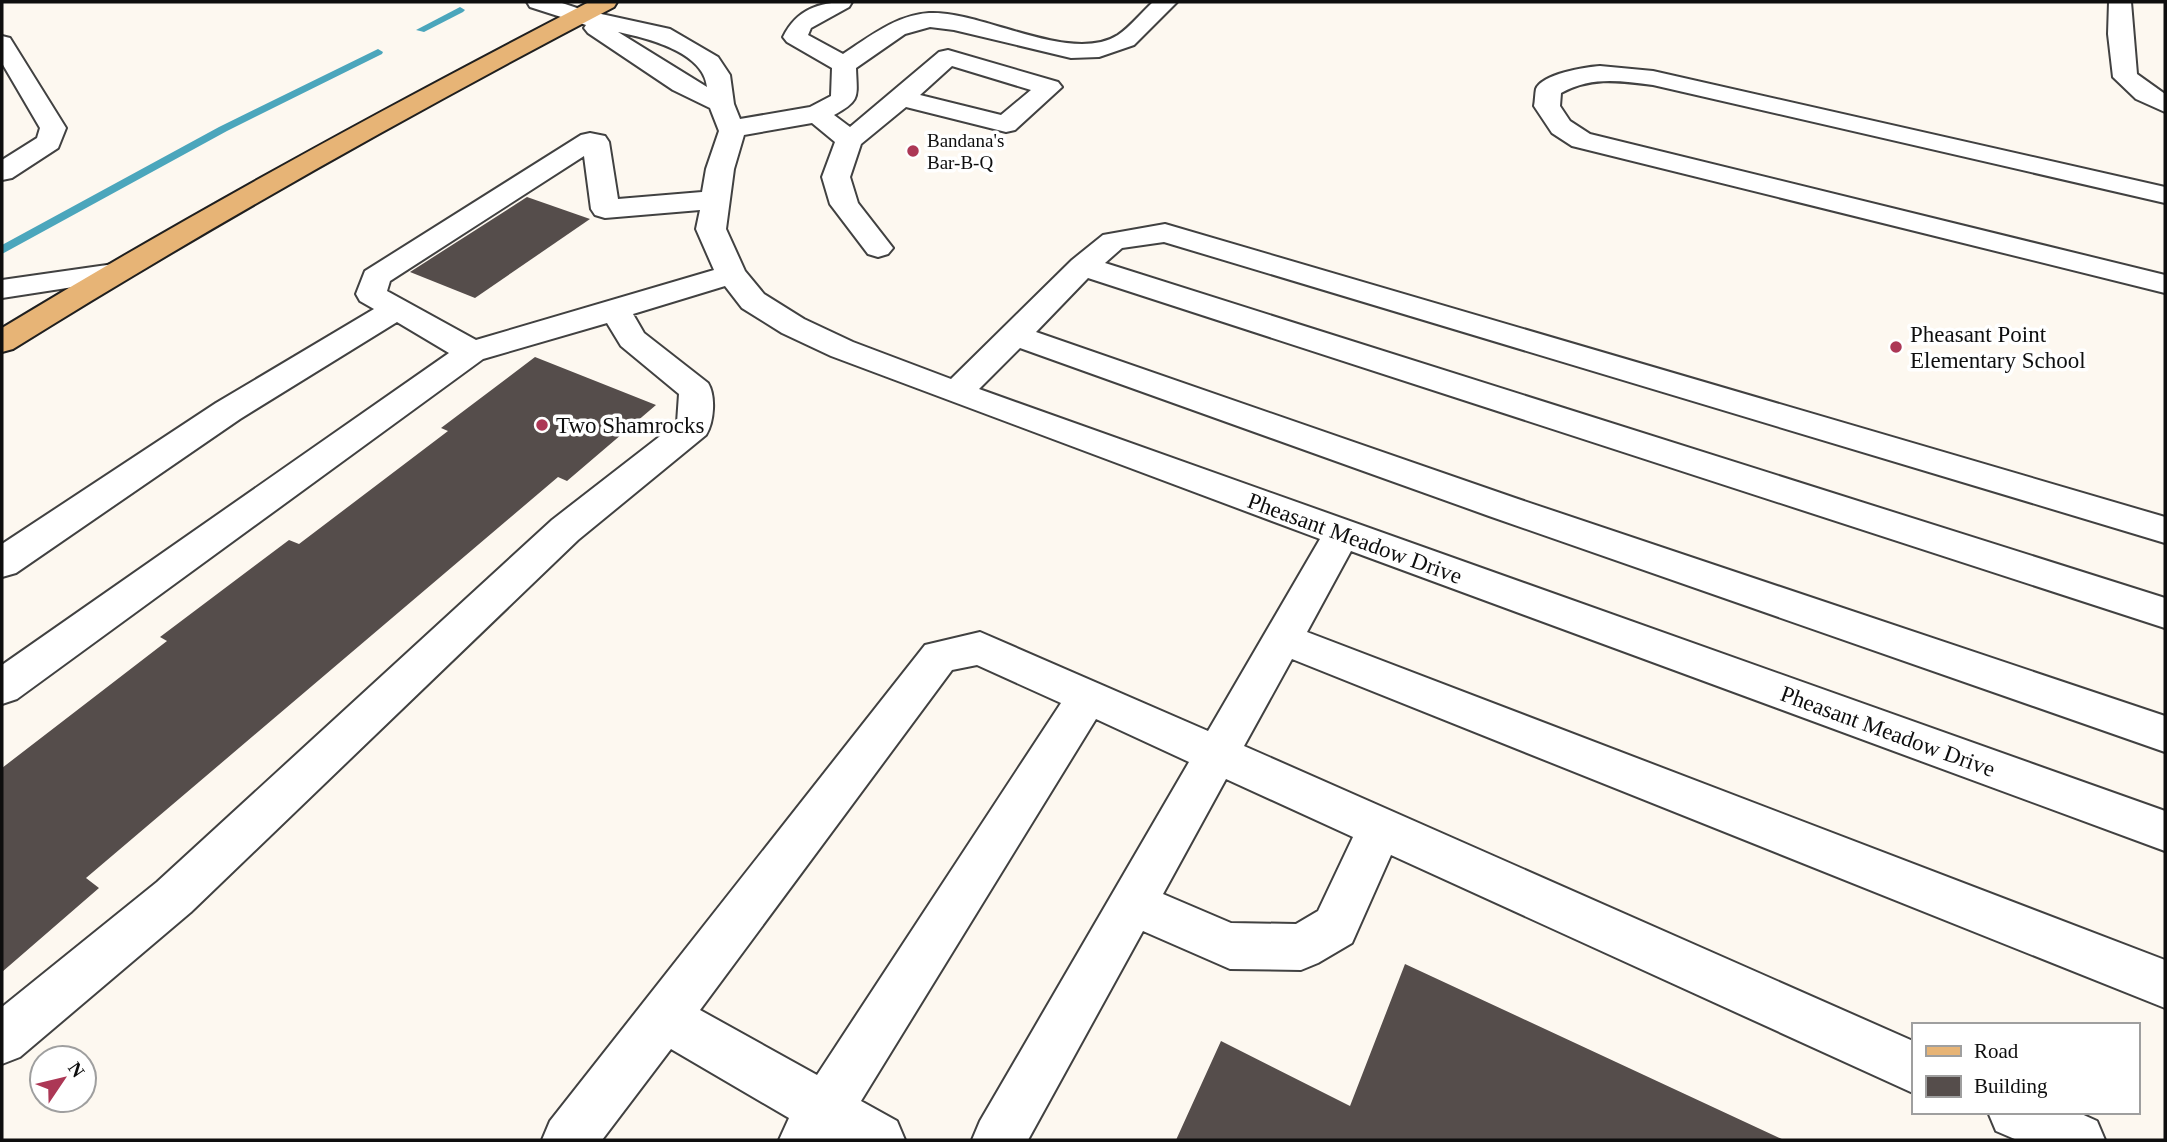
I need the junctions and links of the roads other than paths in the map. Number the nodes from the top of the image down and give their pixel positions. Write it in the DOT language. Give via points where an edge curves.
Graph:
graph roads {
  1 [pos="538,2"];
  2 [pos="606,2"];
  3 [pos="841,2"];
  4 [pos="1166,2"];
  5 [pos="2120,2"];
  6 [pos="577,16"];
  7 [pos="2,43"];
  8 [pos="844,65"];
  9 [pos="900,98"];
  10 [pos="2165,104"];
  11 [pos="817,114"];
  12 [pos="726,116"];
  13 [pos="849,140"];
  14 [pos="2,172"];
  15 [pos="2165,195"];
  16 [pos="714,200"];
  17 [pos="878,248"];
  18 [pos="1083,267"];
  19 [pos="114,273"];
  20 [pos="732,274"];
  21 [pos="2165,284"];
  22 [pos="2,289"];
  23 [pos="398,308"];
  24 [pos="615,310"];
  25 [pos="1014,335"];
  26 [pos="2,342"];
  27 [pos="472,352"];
  28 [pos="956,393"];
  29 [pos="2165,530"];
  30 [pos="1342,533"];
  31 [pos="2,563"];
  32 [pos="2165,613"];
  33 [pos="1283,639"];
  34 [pos="2,687"];
  35 [pos="1088,697"];
  36 [pos="2165,734"];
  37 [pos="1216,756"];
  38 [pos="1380,829"];
  39 [pos="2165,831"];
  40 [pos="1133,904"];
  41 [pos="2165,984"];
  42 [pos="664,1017"];
  43 [pos="2,1039"];
  44 [pos="1912,1067"];
  45 [pos="2020,1114"];
  46 [pos="815,1125"];
  47 [pos="569,1140"];
  48 [pos="878,1140"];
  49 [pos="999,1140"];
  50 [pos="2078,1140"];
  1 -- 6 [label="street"];
  2 -- 6 [label="main road"];
  3 -- 8 [label="street" via="801,24 795,37"];
  4 -- 8 [label="street" via="1126,40 1099,50 1072,51 929,20 897,29"];
  5 -- 10 [label="street" via="2125,77"];
  6 -- 12 [label="street"];
  6 -- 12 [label="street, Pheasant Meadow Drive" via="662,34 709,62 718,75"];
  6 -- 19 [label="main road"];
  7 -- 14 [label="street" via="53,128 49,142"];
  8 -- 11 [label="street" via="844,99"];
  9 -- 9 [label="street" via="948,57 1049,87 1006,124"];
  9 -- 13 [label="street"];
  11 -- 12 [label="street"];
  11 -- 13 [label="street"];
  12 -- 16 [label="street, Pheasant Meadow Drive"];
  13 -- 17 [label="street" via="836,177 844,204"];
  15 -- 21 [label="street" via="1653,78 1603,72 1571,76 1549,89 1546,106 1561,127 1581,140"];
  16 -- 20 [label="street, Pheasant Meadow Drive" via="711,229"];
  16 -- 23 [label="street" via="606,209 596,142 590,141 376,278 371,294"];
  18 -- 25 [label="street"];
  18 -- 29 [label="street" via="1113,241 1165,233"];
  18 -- 32 [label="street"];
  19 -- 22 [label="street"];
  19 -- 26 [label="main road"];
  20 -- 24 [label="street"];
  20 -- 28 [label="street, Pheasant Meadow Drive" via="753,301 793,326"];
  23 -- 27 [label="street"];
  23 -- 31 [label="street" via="228,411"];
  24 -- 27 [label="street"];
  24 -- 43 [label="street" via="632,339 696,391 694,427 565,530 174,897"];
  25 -- 28 [label="street"];
  25 -- 36 [label="street" via="1502,508"];
  27 -- 34 [label="street"];
  28 -- 30 [label="street, Pheasant Meadow Drive"];
  30 -- 33 [label="street"];
  30 -- 39 [label="street, Pheasant Meadow Drive"];
  33 -- 37 [label="street"];
  33 -- 41 [label="street"];
  35 -- 37 [label="street"];
  35 -- 42 [label="street" via="980,648 939,656"];
  35 -- 46 [label="street"];
  37 -- 38 [label="street"];
  37 -- 40 [label="street"];
  38 -- 40 [label="street" via="1335,927 1301,947 1230,946"];
  38 -- 44 [label="street"];
  40 -- 49 [label="street"];
  42 -- 46 [label="street"];
  42 -- 47 [label="street"];
  45 -- 50 [label="street"];
  46 -- 48 [label="street"];
}
